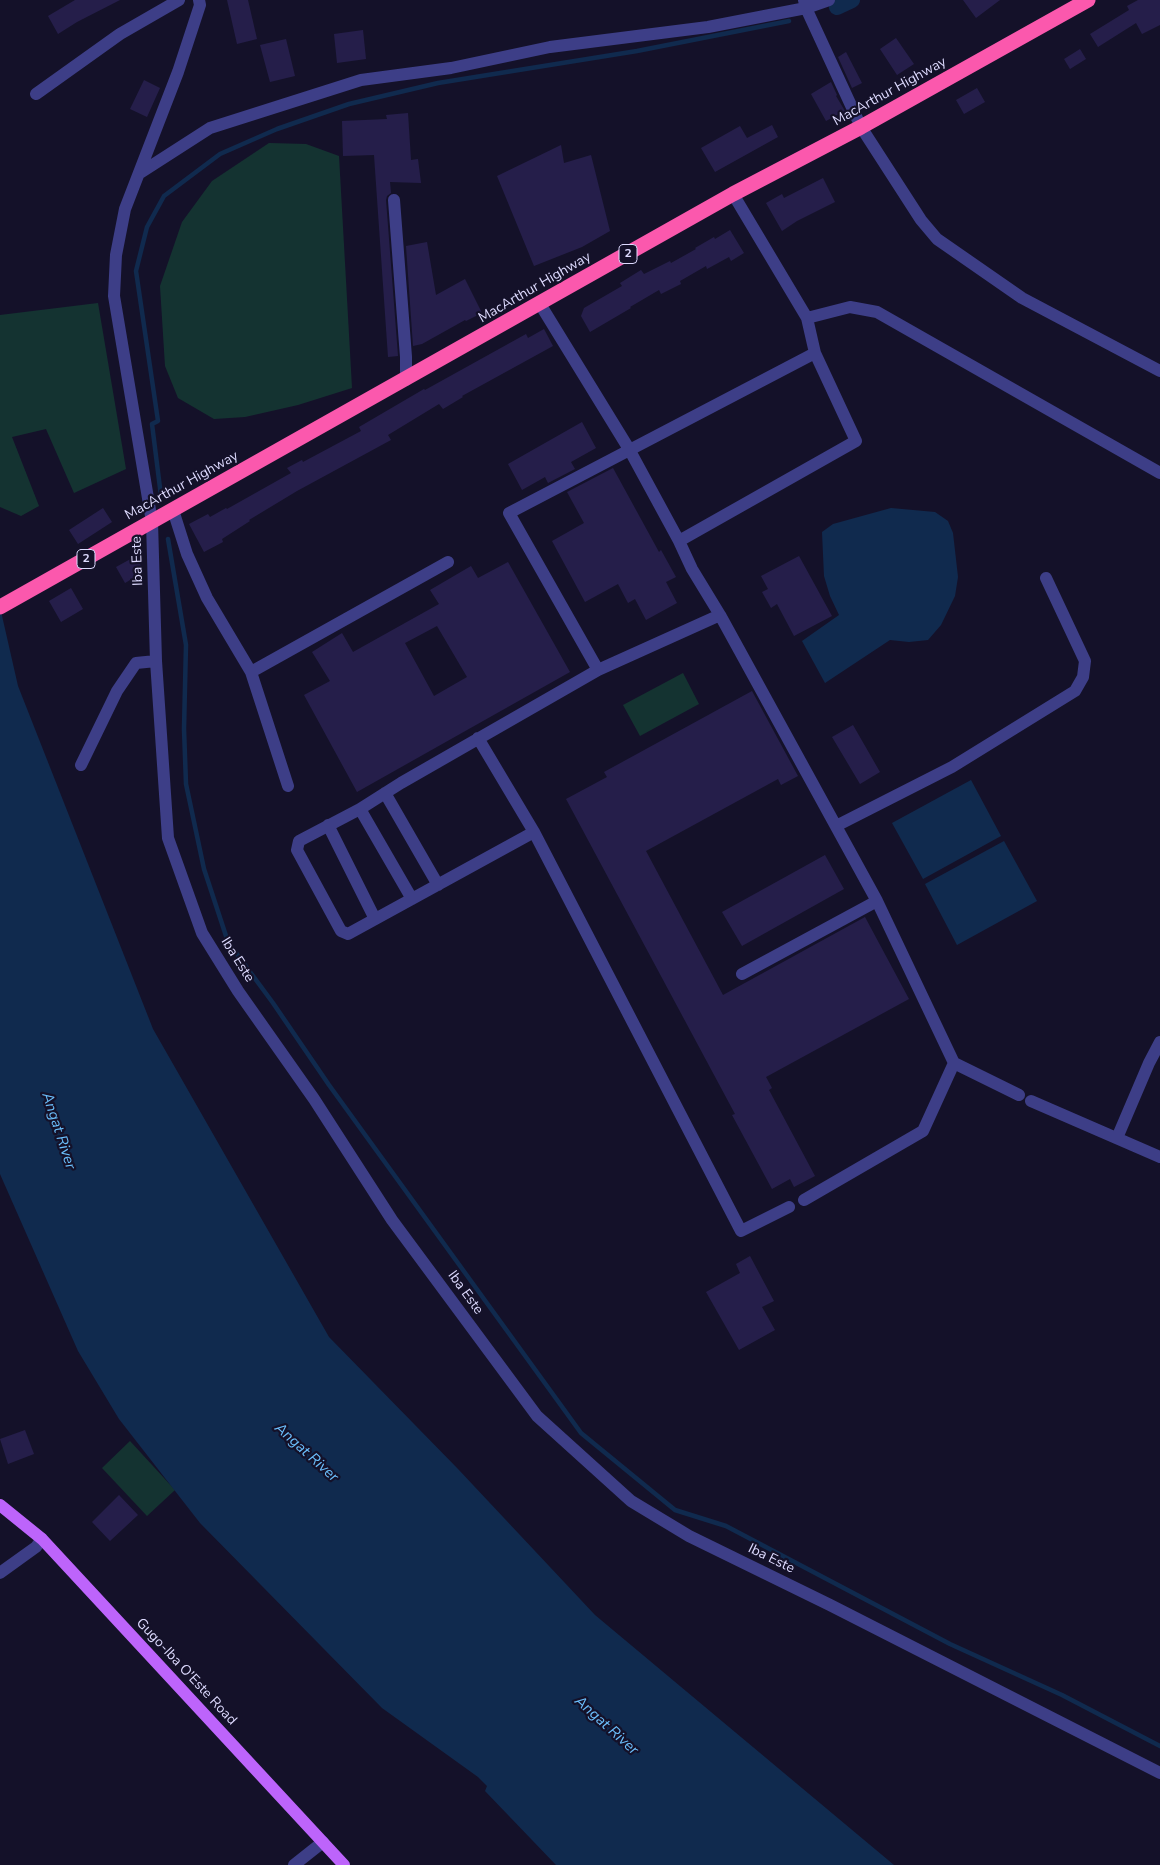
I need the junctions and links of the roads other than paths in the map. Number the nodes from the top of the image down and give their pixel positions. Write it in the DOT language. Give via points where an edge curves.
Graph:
graph roads {
  1 [pos="179,0"];
  2 [pos="829,0"];
  3 [pos="1088,0"];
  4 [pos="202,2"];
  5 [pos="805,4"];
  6 [pos="36,94"];
  7 [pos="861,127"];
  8 [pos="140,173"];
  9 [pos="733,194"];
  10 [pos="394,200"];
  11 [pos="540,304"];
  12 [pos="807,318"];
  13 [pos="815,353"];
  14 [pos="1160,371"];
  15 [pos="406,380"];
  16 [pos="629,450"];
  17 [pos="1160,473"];
  18 [pos="174,510"];
  19 [pos="152,522"];
  20 [pos="678,541"];
  21 [pos="448,562"];
  22 [pos="1046,578"];
  23 [pos="0,607"];
  24 [pos="720,615"];
  25 [pos="156,661"];
  26 [pos="598,670"];
  27 [pos="251,672"];
  28 [pos="478,738"];
  29 [pos="81,765"];
  30 [pos="288,786"];
  31 [pos="385,793"];
  32 [pos="360,809"];
  33 [pos="328,825"];
  34 [pos="836,826"];
  35 [pos="534,832"];
  36 [pos="438,885"];
  37 [pos="412,899"];
  38 [pos="877,901"];
  39 [pos="375,919"];
  40 [pos="742,974"];
  41 [pos="1160,1042"];
  42 [pos="954,1063"];
  43 [pos="1019,1095"];
  44 [pos="1031,1101"];
  45 [pos="1117,1138"];
  46 [pos="1160,1157"];
  47 [pos="804,1200"];
  48 [pos="789,1207"];
  49 [pos="0,1505"];
  50 [pos="42,1539"];
  51 [pos="0,1573"];
  52 [pos="1160,1773"];
  53 [pos="323,1842"];
  54 [pos="294,1865"];
  55 [pos="344,1865"];
  1 -- 6 [label="street" via="120,34"];
  2 -- 5 [label="street"];
  3 -- 7 [label="highway, MacArthur Highway / 2"];
  4 -- 8 [label="street, Iba Este"];
  5 -- 7 [label="street"];
  5 -- 8 [label="street" via="708,27 550,47 451,68 360,80 210,128"];
  7 -- 9 [label="highway, MacArthur Highway / 2"];
  7 -- 14 [label="street" via="921,220 937,238 1022,298"];
  8 -- 19 [label="street, Iba Este" via="125,209 116,255 114,296"];
  9 -- 11 [label="highway, MacArthur Highway / 2"];
  9 -- 12 [label="street"];
  10 -- 15 [label="street"];
  11 -- 15 [label="highway, MacArthur Highway / 2"];
  11 -- 16 [label="street"];
  12 -- 13 [label="street"];
  12 -- 17 [label="street" via="850,307 876,312"];
  13 -- 16 [label="street"];
  13 -- 20 [label="street" via="856,441"];
  15 -- 18 [label="highway, MacArthur Highway / 2"];
  16 -- 20 [label="street"];
  16 -- 26 [label="street" via="510,513"];
  18 -- 19 [label="highway, MacArthur Highway / 2"];
  18 -- 27 [label="street" via="187,554 207,598"];
  19 -- 23 [label="highway, MacArthur Highway / 2"];
  19 -- 25 [label="street, Iba Este"];
  20 -- 24 [label="street"];
  21 -- 27 [label="street"];
  22 -- 34 [label="street" via="1085,661 1084,677 1075,691 952,767"];
  24 -- 26 [label="street"];
  24 -- 34 [label="street"];
  25 -- 29 [label="street" via="136,662 117,691"];
  25 -- 52 [label="street, Iba Este" via="168,838 202,933 392,1220 537,1416 631,1501 689,1536"];
  26 -- 28 [label="street"];
  27 -- 30 [label="street"];
  28 -- 31 [label="street"];
  28 -- 35 [label="street"];
  31 -- 32 [label="street"];
  31 -- 36 [label="street"];
  32 -- 33 [label="street"];
  32 -- 37 [label="street"];
  33 -- 39 [label="street"];
  33 -- 39 [label="street" via="299,841 297,850 341,932 348,934"];
  34 -- 38 [label="street"];
  35 -- 36 [label="street"];
  35 -- 48 [label="street" via="741,1231"];
  36 -- 37 [label="street"];
  37 -- 39 [label="street"];
  38 -- 40 [label="street"];
  38 -- 42 [label="street"];
  41 -- 45 [label="street"];
  42 -- 43 [label="street"];
  42 -- 47 [label="street" via="924,1131"];
  44 -- 45 [label="street"];
  45 -- 46 [label="street"];
  49 -- 50 [label="main road, Gugo-Iba O'Este Road"];
  50 -- 51 [label="street"];
  50 -- 53 [label="main road, Gugo-Iba O'Este Road"];
  53 -- 54 [label="street"];
  53 -- 55 [label="main road, Gugo-Iba O'Este Road"];
}
